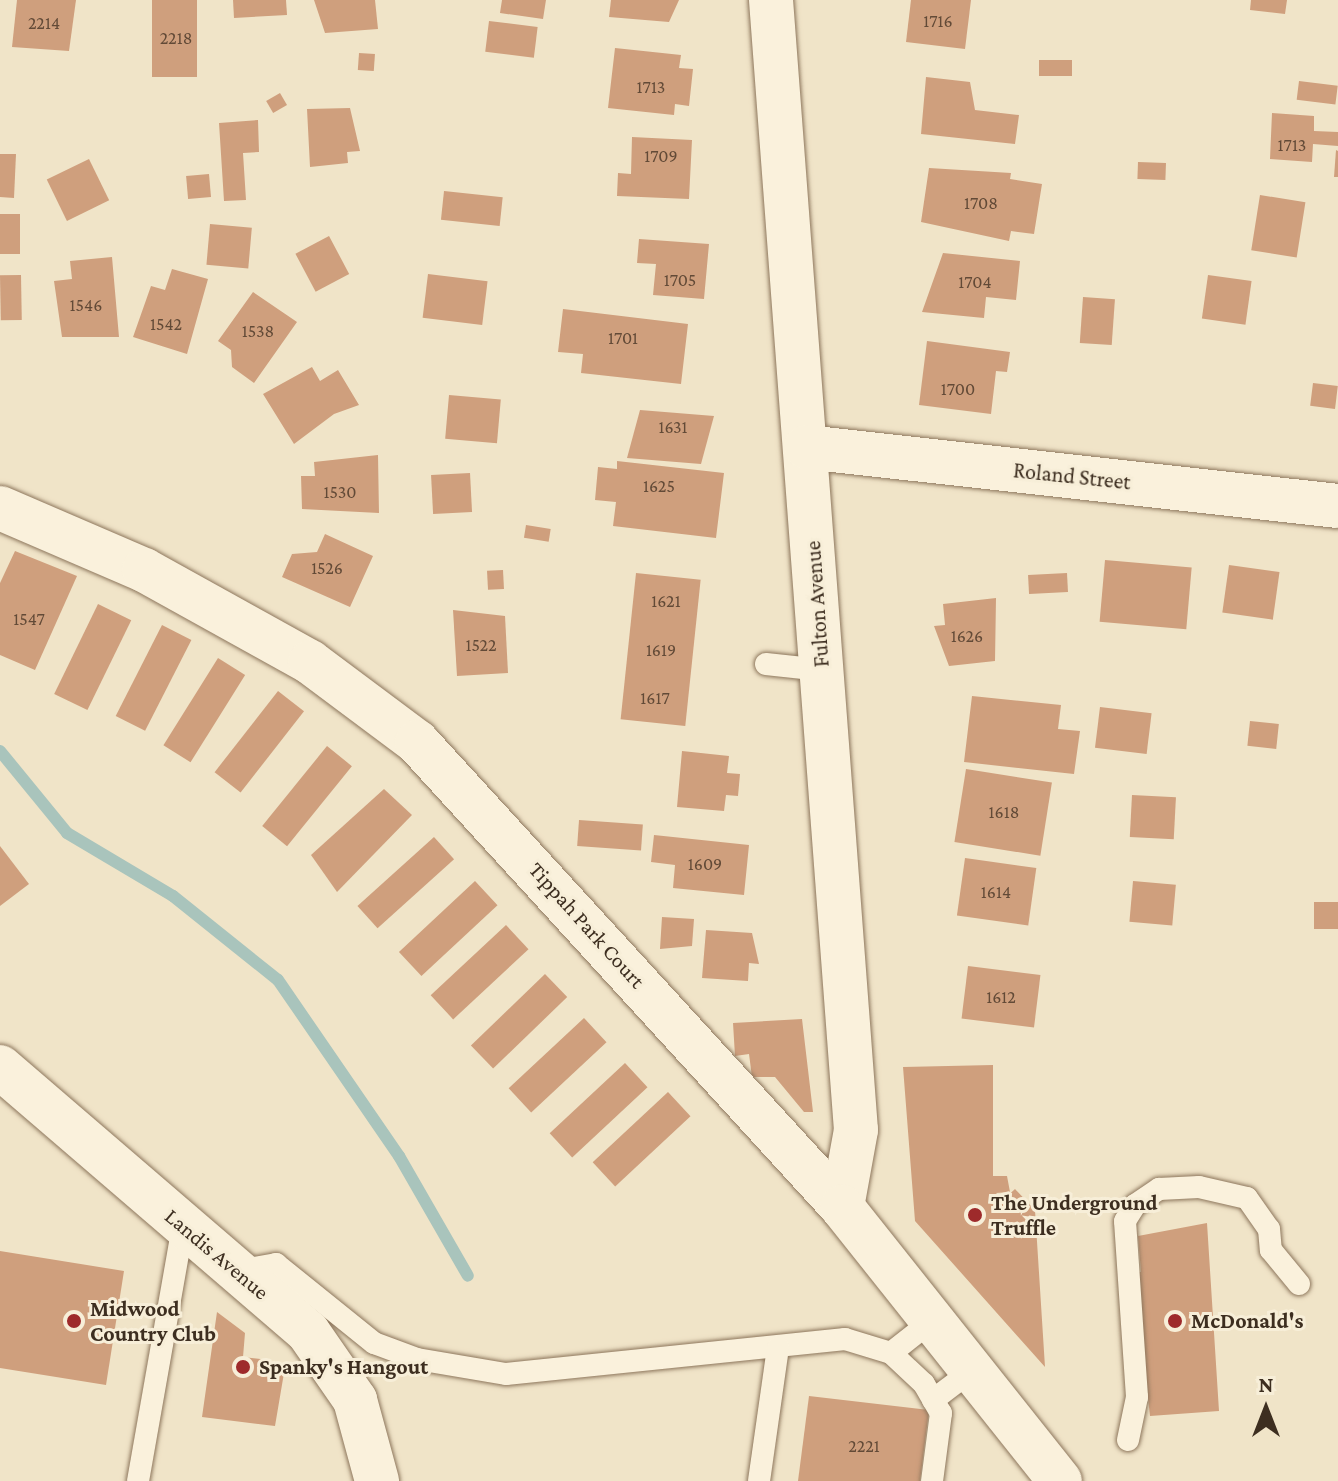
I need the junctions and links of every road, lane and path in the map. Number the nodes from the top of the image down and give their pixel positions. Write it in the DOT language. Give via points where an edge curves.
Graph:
graph roads {
  1 [pos="771,0"];
  2 [pos="806,447"];
  3 [pos="1338,506"];
  4 [pos="0,508"];
  5 [pos="766,664"];
  6 [pos="822,670"];
  7 [pos="0,1067"];
  8 [pos="842,1207"];
  9 [pos="183,1225"];
  10 [pos="237,1271"];
  11 [pos="1299,1284"];
  12 [pos="933,1320"];
  13 [pos="778,1347"];
  14 [pos="891,1353"];
  15 [pos="975,1368"];
  16 [pos="933,1400"];
  17 [pos="1128,1440"];
  18 [pos="138,1481"];
  19 [pos="377,1481"];
  20 [pos="759,1481"];
  21 [pos="932,1481"];
  22 [pos="1060,1481"];
  1 -- 2 [label="street, Fulton Avenue"];
  2 -- 3 [label="street, Roland Street"];
  2 -- 6 [label="street, Fulton Avenue"];
  4 -- 8 [label="street, Tippah Park Court" via="144,570 310,662 417,742"];
  5 -- 6 [label="lane"];
  6 -- 8 [label="street, Fulton Avenue" via="856,1130"];
  7 -- 9 [label="street, Landis Avenue"];
  8 -- 12 [label="street, Tippah Park Court"];
  9 -- 10 [label="street, Landis Avenue"];
  9 -- 18 [label="lane"];
  10 -- 13 [label="lane" via="276,1264 374,1343 417,1359 506,1374"];
  10 -- 19 [label="street, Landis Avenue" via="326,1353 365,1425"];
  11 -- 17 [label="lane" via="1271,1250 1269,1229 1247,1198 1199,1187 1159,1189 1135,1205 1125,1221 1137,1397"];
  12 -- 14 [label="lane"];
  12 -- 15 [label="street, Tippah Park Court"];
  13 -- 14 [label="lane" via="845,1339"];
  13 -- 20 [label="lane"];
  14 -- 16 [label="lane"];
  15 -- 16 [label="lane"];
  15 -- 22 [label="street, Tippah Park Court"];
  16 -- 21 [label="lane" via="941,1413"];
}
